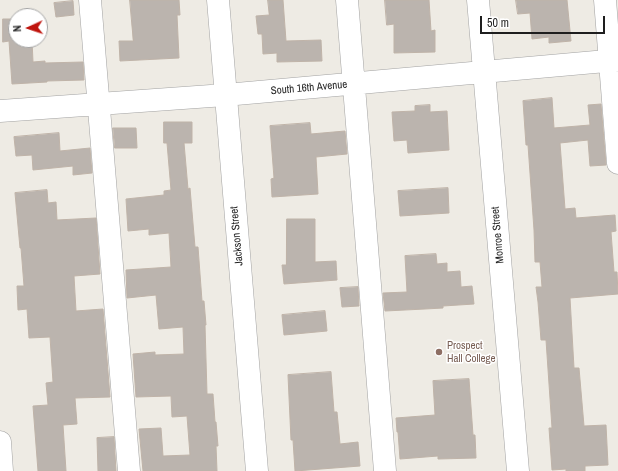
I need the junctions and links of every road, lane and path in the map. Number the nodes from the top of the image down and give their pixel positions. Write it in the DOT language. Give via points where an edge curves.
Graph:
graph roads {
  1 [pos="90,0"];
  2 [pos="218,0"];
  3 [pos="347,0"];
  4 [pos="478,0"];
  5 [pos="605,0"];
  6 [pos="614,61"];
  7 [pos="484,72"];
  8 [pos="354,84"];
  9 [pos="226,95"];
  10 [pos="99,104"];
  11 [pos="0,111"];
  12 [pos="618,163"];
  13 [pos="0,442"];
  14 [pos="2,471"];
  15 [pos="129,471"];
  16 [pos="257,471"];
  17 [pos="385,471"];
  18 [pos="518,471"];
  1 -- 10 [label="street"];
  2 -- 9 [label="street, Jackson Street"];
  3 -- 8 [label="street"];
  4 -- 7 [label="street, Monroe Street"];
  5 -- 6 [label="street"];
  6 -- 7 [label="street, South 16th Avenue"];
  6 -- 12 [label="street"];
  7 -- 8 [label="street, South 16th Avenue"];
  7 -- 18 [label="street, Monroe Street"];
  8 -- 9 [label="street, South 16th Avenue"];
  8 -- 17 [label="street"];
  9 -- 10 [label="street, South 16th Avenue"];
  9 -- 16 [label="street, Jackson Street"];
  10 -- 11 [label="street, South 16th Avenue"];
  10 -- 15 [label="street"];
  13 -- 14 [label="street"];
}
